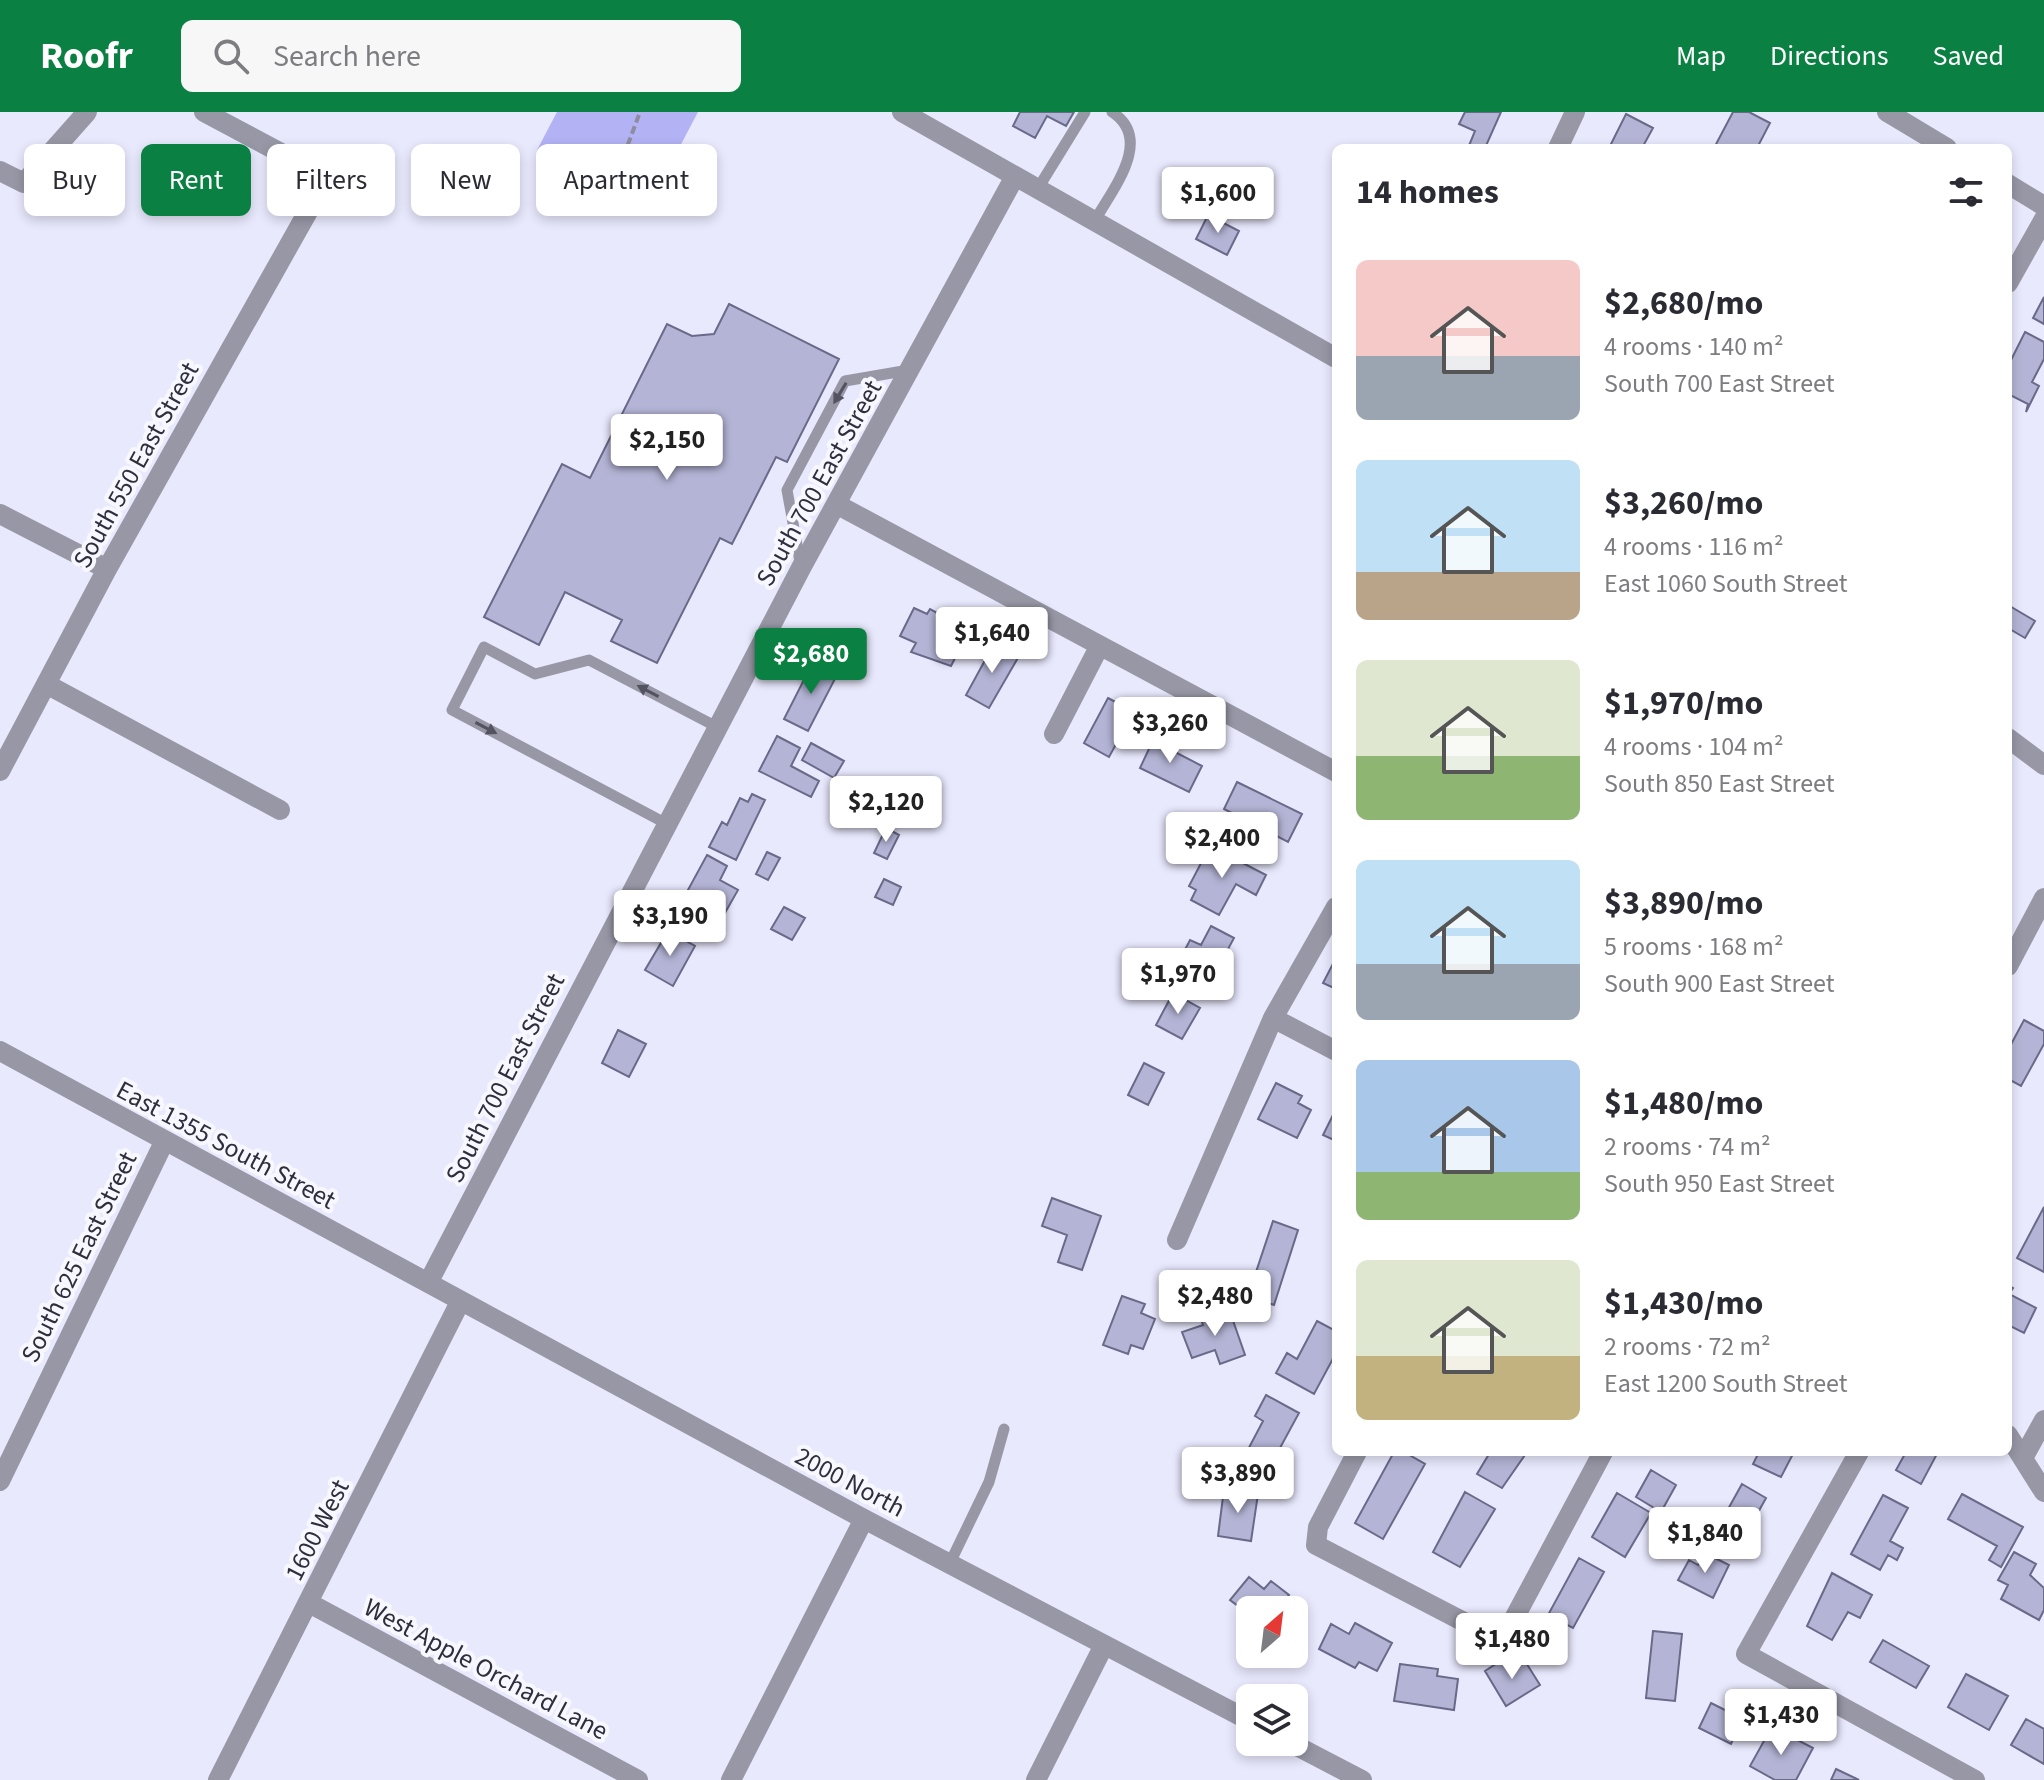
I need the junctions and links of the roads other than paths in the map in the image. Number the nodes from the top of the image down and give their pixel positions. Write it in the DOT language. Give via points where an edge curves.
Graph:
graph roads {
  1 [pos="87,112"];
  2 [pos="204,112"];
  3 [pos="902,112"];
  4 [pos="1085,112"];
  5 [pos="1112,112"];
  6 [pos="1575,112"];
  7 [pos="1887,112"];
  8 [pos="1560,144"];
  9 [pos="1940,144"];
  10 [pos="0,171"];
  11 [pos="1014,178"];
  12 [pos="2012,186"];
  13 [pos="1037,190"];
  14 [pos="2044,206"];
  15 [pos="2044,219"];
  16 [pos="1094,222"];
  17 [pos="2012,276"];
  18 [pos="1332,356"];
  19 [pos="910,370"];
  20 [pos="836,504"];
  21 [pos="0,514"];
  22 [pos="801,568"];
  23 [pos="107,569"];
  24 [pos="1099,647"];
  25 [pos="48,685"];
  26 [pos="717,727"];
  27 [pos="1054,734"];
  28 [pos="2012,741"];
  29 [pos="2044,765"];
  30 [pos="1332,770"];
  31 [pos="0,771"];
  32 [pos="280,810"];
  33 [pos="667,824"];
  34 [pos="2044,898"];
  35 [pos="1332,914"];
  36 [pos="2012,958"];
  37 [pos="1273,1018"];
  38 [pos="1332,1049"];
  39 [pos="0,1051"];
  40 [pos="164,1142"];
  41 [pos="1177,1240"];
  42 [pos="428,1283"];
  43 [pos="460,1302"];
  44 [pos="2044,1420"];
  45 [pos="1004,1429"];
  46 [pos="2012,1441"];
  47 [pos="1355,1456"];
  48 [pos="1601,1456"];
  49 [pos="1857,1456"];
  50 [pos="2023,1458"];
  51 [pos="0,1481"];
  52 [pos="2044,1492"];
  53 [pos="864,1519"];
  54 [pos="949,1565"];
  55 [pos="309,1603"];
  56 [pos="1104,1645"];
  57 [pos="1236,1714"];
  58 [pos="1308,1752"];
  59 [pos="218,1780"];
  60 [pos="638,1780"];
  61 [pos="731,1780"];
  62 [pos="1036,1780"];
  63 [pos="1362,1780"];
  64 [pos="1975,1780"];
  1 -- 10 [label="street" via="24,183"];
  2 -- 23 [label="street, South 550 East Street" via="300,163 317,184 315,199"];
  3 -- 11 [label="street"];
  4 -- 13 [label="lane"];
  5 -- 16 [label="lane" via="1128,130 1132,153"];
  6 -- 8 [label="street"];
  7 -- 9 [label="street"];
  11 -- 13 [label="street"];
  11 -- 19 [label="street, South 700 East Street"];
  12 -- 14 [label="street"];
  13 -- 16 [label="street"];
  15 -- 17 [label="street"];
  16 -- 18 [label="street"];
  19 -- 20 [label="street, South 700 East Street"];
  19 -- 22 [label="lane, one-way" via="845,381 787,490"];
  20 -- 22 [label="street, South 700 East Street"];
  20 -- 24 [label="street"];
  21 -- 23 [label="street"];
  22 -- 26 [label="street, South 700 East Street"];
  23 -- 25 [label="street, South 550 East Street"];
  24 -- 27 [label="street"];
  24 -- 30 [label="street"];
  25 -- 31 [label="street, South 550 East Street"];
  25 -- 32 [label="street"];
  26 -- 33 [label="street, South 700 East Street"];
  26 -- 33 [label="lane, one-way" via="589,660 535,674 484,647 452,710"];
  28 -- 29 [label="street"];
  33 -- 42 [label="street, South 700 East Street"];
  34 -- 36 [label="street"];
  35 -- 37 [label="street"];
  37 -- 38 [label="street"];
  37 -- 41 [label="street"];
  39 -- 40 [label="street, East 1355 South Street"];
  40 -- 42 [label="street, East 1355 South Street"];
  40 -- 51 [label="street, South 625 East Street"];
  42 -- 43 [label="street, 2000 North"];
  43 -- 53 [label="street, 2000 North"];
  43 -- 55 [label="street, 1600 West"];
  44 -- 50 [label="street"];
  45 -- 54 [label="lane" via="989,1482"];
  46 -- 50 [label="street"];
  47 -- 48 [label="street" via="1318,1527 1316,1545 1493,1637 1509,1628"];
  49 -- 64 [label="street" via="1746,1654"];
  50 -- 52 [label="street"];
  53 -- 54 [label="street, 2000 North"];
  53 -- 61 [label="street"];
  54 -- 56 [label="street, 2000 North"];
  55 -- 59 [label="street, 1600 West"];
  55 -- 60 [label="street, West Apple Orchard Lane"];
  56 -- 57 [label="street, 2000 North"];
  56 -- 62 [label="street"];
  58 -- 63 [label="street"];
}
